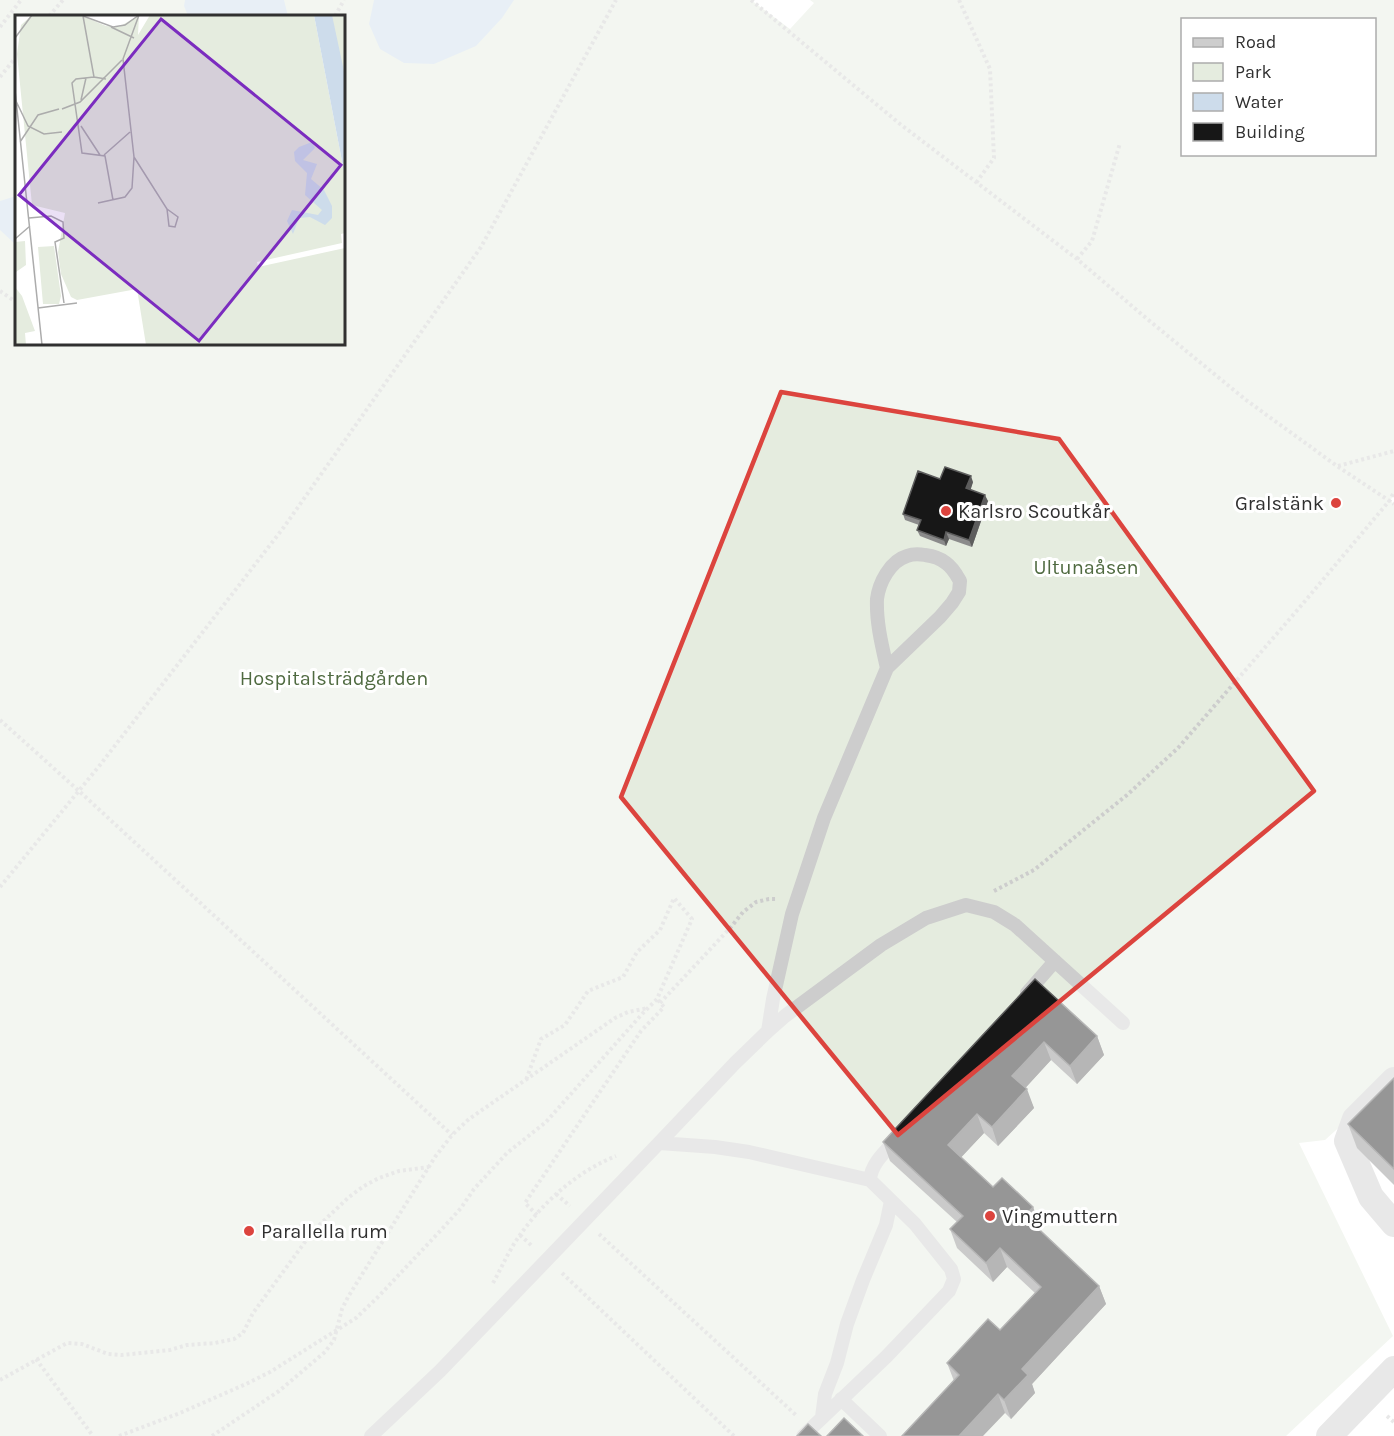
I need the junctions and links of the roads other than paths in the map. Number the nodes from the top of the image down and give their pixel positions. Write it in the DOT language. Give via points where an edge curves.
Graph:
graph roads {
  1 [pos="887,668"];
  2 [pos="1055,961"];
  3 [pos="1016,1005"];
  4 [pos="1123,1023"];
  5 [pos="768,1031"];
  6 [pos="1394,1080"];
  7 [pos="906,1129"];
  8 [pos="657,1146"];
  9 [pos="870,1180"];
  10 [pos="891,1201"];
  11 [pos="1394,1224"];
  12 [pos="1394,1369"];
  13 [pos="841,1399"];
  14 [pos="822,1417"];
  15 [pos="807,1432"];
  16 [pos="371,1436"];
  17 [pos="880,1436"];
  18 [pos="1329,1436"];
  1 -- 1 [label="lane" via="940,617 959,592 960,581 944,561 933,556 908,555 897,560 881,583 877,600"];
  1 -- 5 [label="lane" via="824,818 796,902"];
  2 -- 3 [label="lane"];
  2 -- 4 [label="lane"];
  2 -- 5 [label="lane" via="1015,925 994,912 966,905 926,918 881,945"];
  5 -- 8 [label="lane"];
  6 -- 11 [label="street" via="1355,1119 1347,1141 1371,1197"];
  7 -- 9 [label="lane" via="874,1165"];
  8 -- 9 [label="lane" via="748,1152"];
  8 -- 16 [label="lane" via="440,1371"];
  9 -- 10 [label="lane"];
  10 -- 13 [label="lane" via="915,1224 951,1269 954,1279 949,1291"];
  10 -- 14 [label="lane" via="886,1225 847,1324 825,1394"];
  12 -- 18 [label="street"];
  13 -- 14 [label="lane"];
  13 -- 17 [label="lane"];
  14 -- 15 [label="lane"];
}
